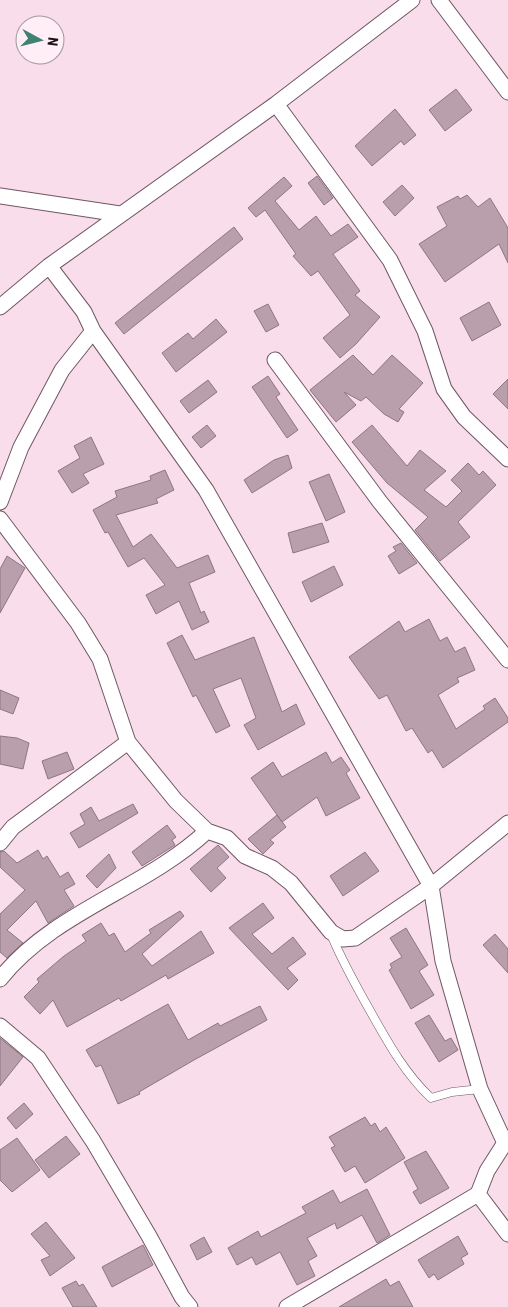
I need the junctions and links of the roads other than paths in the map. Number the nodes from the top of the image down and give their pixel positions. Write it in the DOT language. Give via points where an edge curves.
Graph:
graph roads {
  1 [pos="412,0"];
  2 [pos="439,0"];
  3 [pos="508,92"];
  4 [pos="276,104"];
  5 [pos="0,196"];
  6 [pos="120,214"];
  7 [pos="49,266"];
  8 [pos="0,307"];
  9 [pos="93,331"];
  10 [pos="275,360"];
  11 [pos="508,459"];
  12 [pos="0,502"];
  13 [pos="0,519"];
  14 [pos="508,660"];
  15 [pos="128,742"];
  16 [pos="508,823"];
  17 [pos="208,831"];
  18 [pos="0,843"];
  19 [pos="430,886"];
  20 [pos="331,932"];
  21 [pos="0,979"];
  22 [pos="0,1026"];
  23 [pos="480,1089"];
  24 [pos="506,1139"];
  25 [pos="478,1194"];
  26 [pos="508,1234"];
  27 [pos="190,1307"];
  28 [pos="287,1307"];
  1 -- 4 [label="street"];
  2 -- 3 [label="street"];
  4 -- 6 [label="street"];
  4 -- 11 [label="street" via="390,260 424,331 444,389 464,417"];
  5 -- 6 [label="street"];
  6 -- 7 [label="street"];
  7 -- 8 [label="street"];
  7 -- 9 [label="street" via="84,312"];
  9 -- 12 [label="street" via="62,370 21,447"];
  9 -- 19 [label="street" via="206,490"];
  10 -- 14 [label="street" via="380,502"];
  13 -- 15 [label="street" via="78,623 100,659"];
  15 -- 17 [label="street" via="176,801"];
  15 -- 18 [label="street" via="12,827"];
  16 -- 19 [label="street"];
  17 -- 20 [label="street" via="227,838 245,856 272,868 290,883"];
  17 -- 21 [label="street" via="185,852 59,926 16,959"];
  19 -- 20 [label="street" via="355,938 342,939"];
  19 -- 23 [label="street" via="443,961"];
  20 -- 23 [label="lane" via="338,952 412,1081 431,1098"];
  22 -- 27 [label="street" via="38,1058 93,1141"];
  23 -- 24 [label="street"];
  24 -- 25 [label="street"];
  25 -- 26 [label="street"];
  25 -- 28 [label="street"];
}
